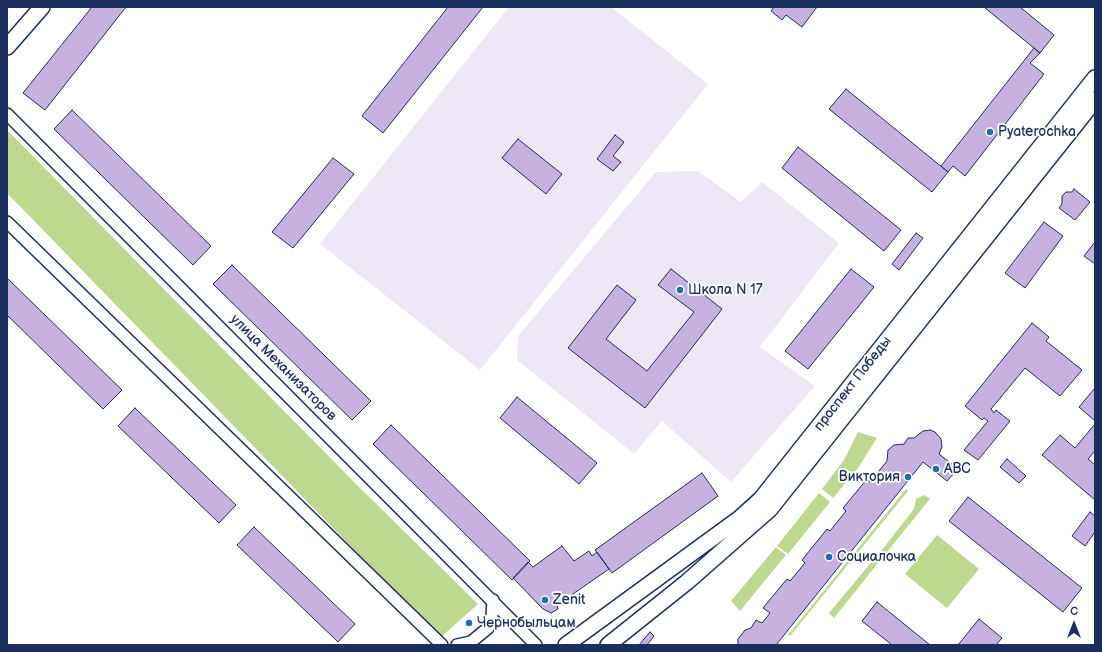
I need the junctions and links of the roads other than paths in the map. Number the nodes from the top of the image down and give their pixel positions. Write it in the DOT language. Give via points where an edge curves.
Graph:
graph roads {
  1 [pos="42,7"];
  2 [pos="7,47"];
  3 [pos="1095,78"];
  4 [pos="1095,100"];
  5 [pos="7,114"];
  6 [pos="11,124"];
  7 [pos="7,222"];
  8 [pos="493,600"];
  9 [pos="442,645"];
  10 [pos="457,645"];
  11 [pos="536,645"];
  12 [pos="566,645"];
  13 [pos="608,645"];
  1 -- 2 [label="main road"];
  3 -- 12 [label="main road, проспект Победы" via="762,499 740,518"];
  4 -- 13 [label="main road, проспект Победы" via="770,509 687,582"];
  5 -- 6 [label="street, улица Механизаторов"];
  6 -- 8 [label="street, улица Механизаторов"];
  7 -- 9 [label="street"];
  8 -- 10 [label="street" via="488,628 471,642"];
  8 -- 11 [label="street, улица Механизаторов"];
}
